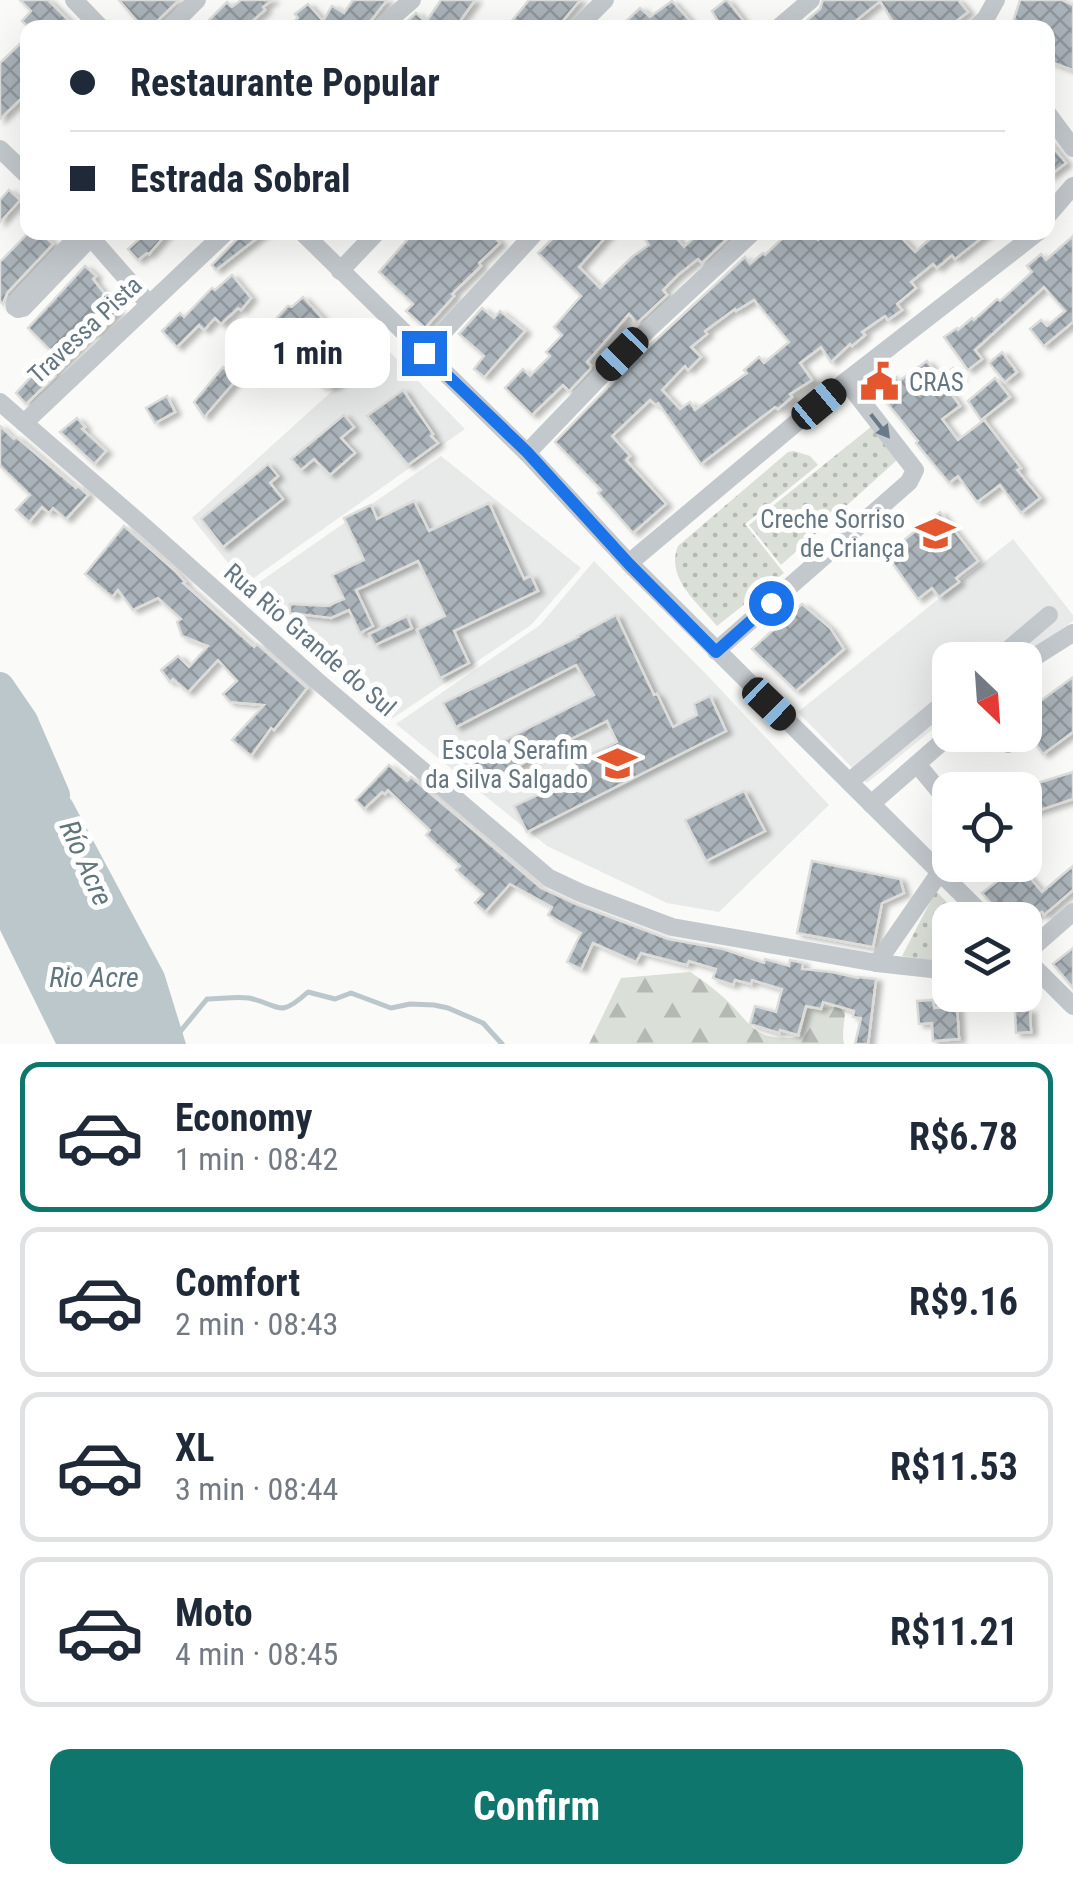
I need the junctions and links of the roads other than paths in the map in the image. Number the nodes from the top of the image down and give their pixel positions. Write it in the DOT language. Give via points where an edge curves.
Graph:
graph roads {
  1 [pos="74,0"];
  2 [pos="197,0"];
  3 [pos="412,0"];
  4 [pos="605,0"];
  5 [pos="810,0"];
  6 [pos="94,20"];
  7 [pos="176,20"];
  8 [pos="389,20"];
  9 [pos="585,20"];
  10 [pos="787,20"];
  11 [pos="1055,124"];
  12 [pos="1073,148"];
  13 [pos="0,149"];
  14 [pos="20,168"];
  15 [pos="1073,186"];
  16 [pos="1055,207"];
  17 [pos="94,240"];
  18 [pos="217,240"];
  19 [pos="310,240"];
  20 [pos="369,240"];
  21 [pos="529,240"];
  22 [pos="744,240"];
  23 [pos="1027,240"];
  24 [pos="340,271"];
  25 [pos="149,304"];
  26 [pos="424,353"];
  27 [pos="846,381"];
  28 [pos="0,402"];
  29 [pos="24,422"];
  30 [pos="527,452"];
  31 [pos="629,564"];
  32 [pos="1049,615"];
  33 [pos="1073,633"];
  34 [pos="1017,642"];
  35 [pos="716,652"];
  36 [pos="1042,652"];
  37 [pos="932,713"];
  38 [pos="932,751"];
  39 [pos="917,764"];
  40 [pos="849,782"];
  41 [pos="932,782"];
  42 [pos="871,804"];
  43 [pos="932,864"];
  44 [pos="933,882"];
  45 [pos="950,882"];
  46 [pos="970,902"];
  47 [pos="1073,912"];
  48 [pos="1042,940"];
  49 [pos="877,963"];
  50 [pos="932,968"];
  51 [pos="1042,974"];
  52 [pos="1042,982"];
  53 [pos="1053,985"];
  54 [pos="1073,1006"];
  1 -- 6 [label="street"];
  2 -- 7 [label="street"];
  3 -- 8 [label="street"];
  4 -- 9 [label="street"];
  5 -- 10 [label="street"];
  11 -- 12 [label="street"];
  13 -- 14 [label="street"];
  15 -- 16 [label="street"];
  17 -- 25 [label="street"];
  18 -- 25 [label="street, Travessa Pista"];
  19 -- 24 [label="street"];
  20 -- 24 [label="street"];
  21 -- 26 [label="street"];
  22 -- 30 [label="street"];
  23 -- 27 [label="street"];
  24 -- 26 [label="street"];
  25 -- 29 [label="street, Travessa Pista"];
  26 -- 30 [label="street"];
  27 -- 31 [label="street"];
  27 -- 35 [label="street, one-way" via="915,470 910,482"];
  28 -- 29 [label="street, Rua Rio Grande do Sul"];
  29 -- 49 [label="street, Rua Rio Grande do Sul" via="549,878 672,927"];
  30 -- 31 [label="street"];
  31 -- 35 [label="street"];
  32 -- 34 [label="street"];
  33 -- 36 [label="street"];
  35 -- 40 [label="street"];
  37 -- 40 [label="street"];
  38 -- 39 [label="street"];
  39 -- 41 [label="street"];
  39 -- 42 [label="street"];
  40 -- 42 [label="street"];
  42 -- 43 [label="street"];
  44 -- 49 [label="street"];
  45 -- 46 [label="street"];
  47 -- 48 [label="street"];
  49 -- 50 [label="street, Rua Rio Grande do Sul"];
  51 -- 53 [label="street"];
  52 -- 53 [label="street"];
  53 -- 54 [label="street"];
}
